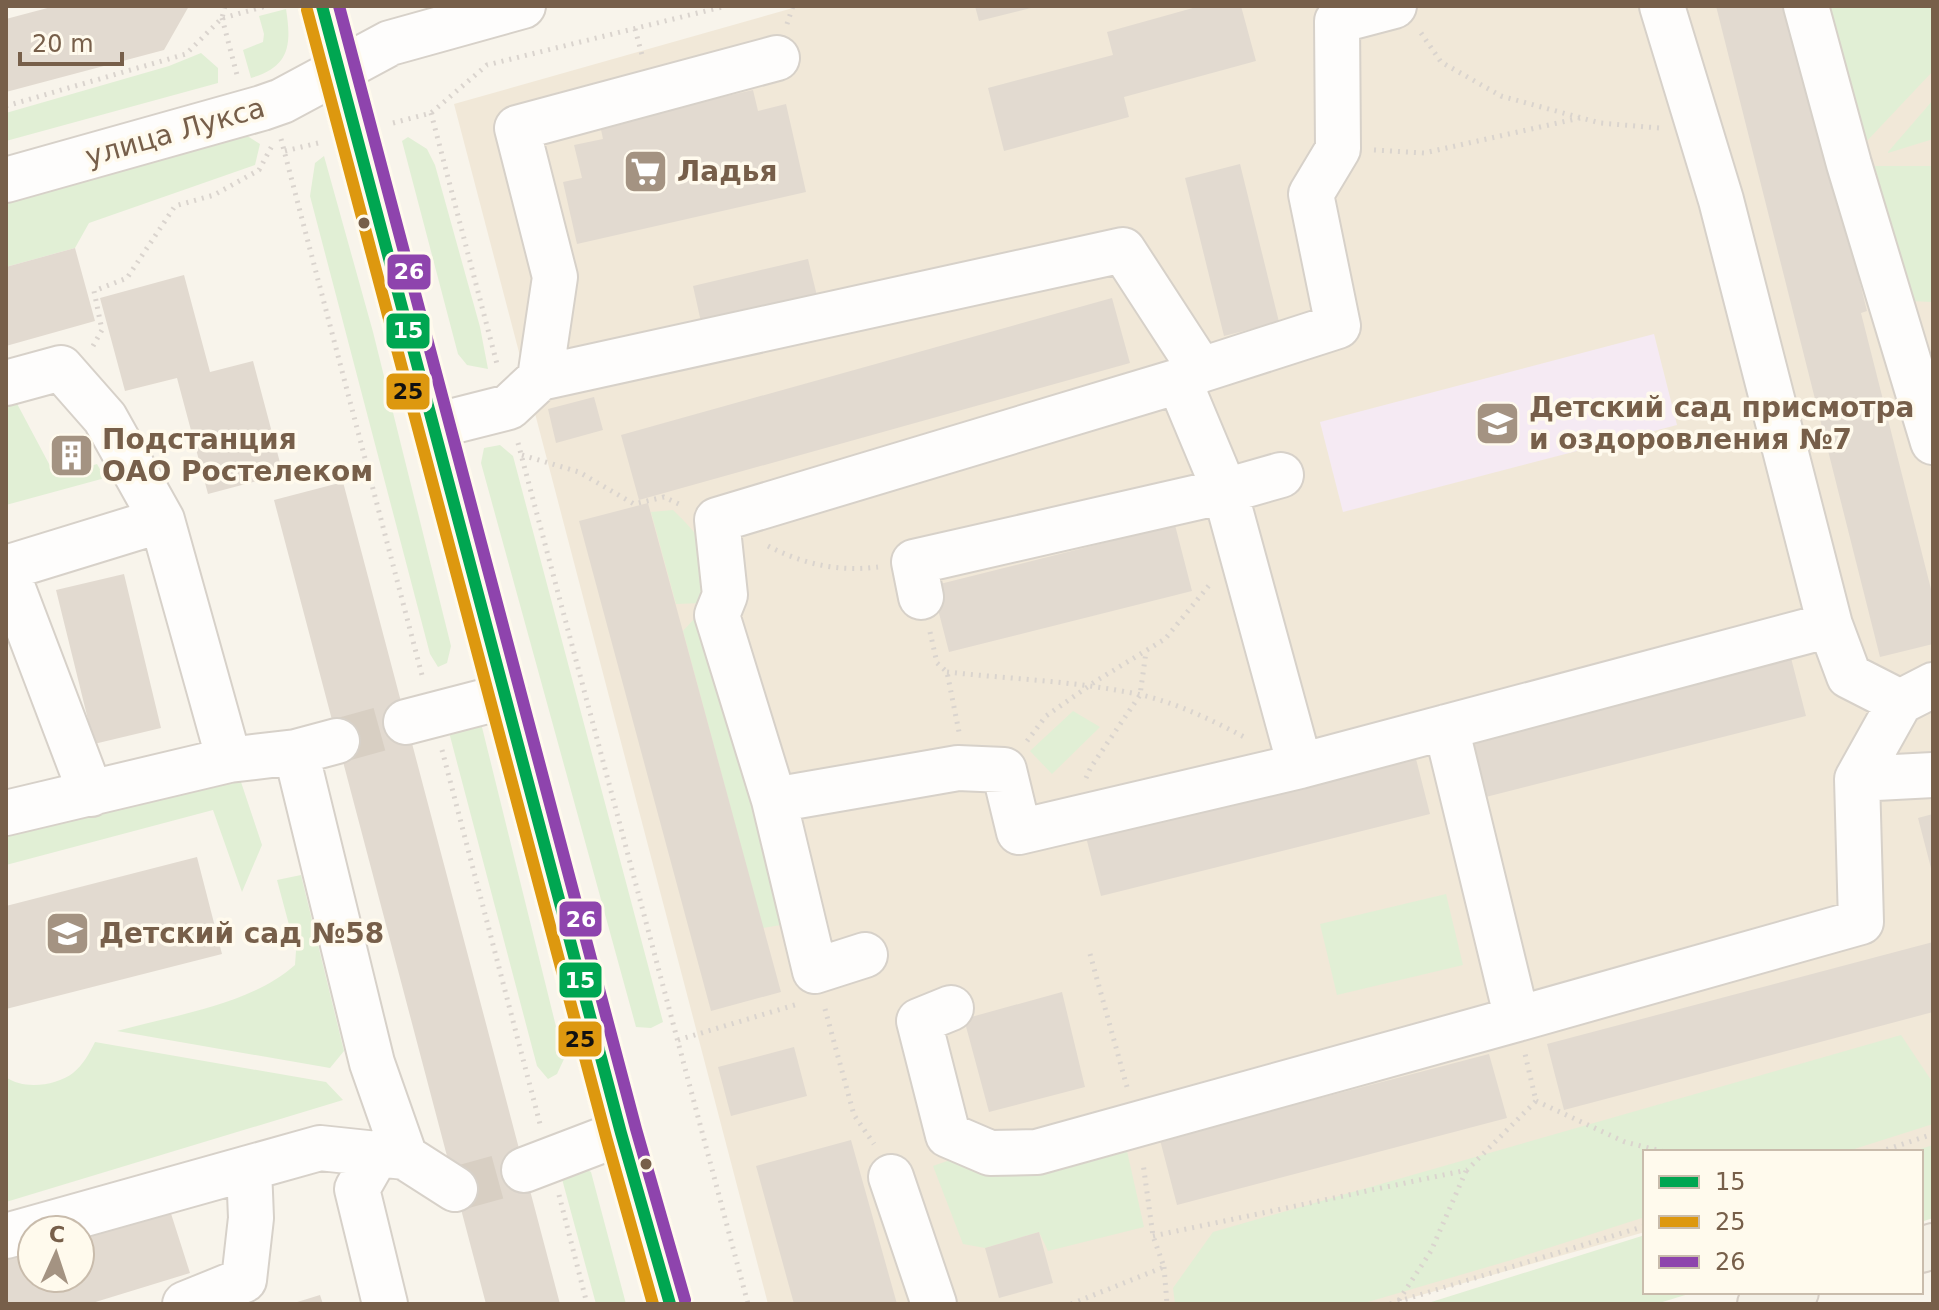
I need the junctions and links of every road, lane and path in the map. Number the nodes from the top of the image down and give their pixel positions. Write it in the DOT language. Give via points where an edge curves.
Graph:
graph roads {
  1 [pos="225,6"];
  2 [pos="266,6"];
  3 [pos="322,6"];
  4 [pos="523,6"];
  5 [pos="726,6"];
  6 [pos="1662,6"];
  7 [pos="1806,6"];
  8 [pos="1406,17"];
  9 [pos="222,18"];
  10 [pos="777,58"];
  11 [pos="339,70"];
  12 [pos="236,75"];
  13 [pos="6,106"];
  14 [pos="1581,118"];
  15 [pos="280,133"];
  16 [pos="1702,136"];
  17 [pos="1338,149"];
  18 [pos="6,180"];
  19 [pos="89,352"];
  20 [pos="1190,376"];
  21 [pos="540,378"];
  22 [pos="6,383"];
  23 [pos="509,407"];
  24 [pos="434,426"];
  25 [pos="1933,442"];
  26 [pos="521,455"];
  27 [pos="1281,475"];
  28 [pos="1225,491"];
  29 [pos="162,520"];
  30 [pos="717,520"];
  31 [pos="1240,546"];
  32 [pos="6,569"];
  33 [pos="918,580"];
  34 [pos="1830,625"];
  35 [pos="1146,651"];
  36 [pos="1088,686"];
  37 [pos="1916,693"];
  38 [pos="1140,695"];
  39 [pos="506,696"];
  40 [pos="406,722"];
  41 [pos="1446,727"];
  42 [pos="1248,739"];
  43 [pos="229,760"];
  44 [pos="1300,766"];
  45 [pos="985,769"];
  46 [pos="1933,775"];
  47 [pos="1857,779"];
  48 [pos="91,794"];
  49 [pos="774,800"];
  50 [pos="6,813"];
  51 [pos="1068,820"];
  52 [pos="1090,954"];
  53 [pos="865,955"];
  54 [pos="815,971"];
  55 [pos="951,1008"];
  56 [pos="1517,1019"];
  57 [pos="678,1040"];
  58 [pos="1536,1101"];
  59 [pos="1138,1124"];
  60 [pos="621,1133"];
  61 [pos="1933,1134"];
  62 [pos="869,1135"];
  63 [pos="1657,1150"];
  64 [pos="1885,1150"];
  65 [pos="391,1155"];
  66 [pos="249,1168"];
  67 [pos="524,1170"];
  68 [pos="1467,1170"];
  69 [pos="891,1177"];
  70 [pos="455,1189"];
  71 [pos="1643,1227"];
  72 [pos="6,1236"];
  73 [pos="1153,1236"];
  74 [pos="1164,1267"];
  75 [pos="1790,1294"];
  76 [pos="1399,1301"];
  77 [pos="185,1304"];
  78 [pos="385,1304"];
  79 [pos="670,1304"];
  80 [pos="748,1304"];
  81 [pos="934,1304"];
  82 [pos="1071,1304"];
  83 [pos="1167,1304"];
  84 [pos="1390,1304"];
  85 [pos="1760,1304"];
  1 -- 9 [label="path"];
  2 -- 9 [label="path"];
  3 -- 11 [label="main road"];
  4 -- 11 [label="street, улица Лукса" via="400,40"];
  5 -- 23 [label="path" via="487,65 431,113"];
  6 -- 16 [label="street"];
  7 -- 25 [label="street"];
  8 -- 14 [label="path" via="1441,62 1501,96"];
  8 -- 17 [label="street" via="1337,21"];
  9 -- 12 [label="path"];
  9 -- 13 [label="path" via="186,54"];
  10 -- 21 [label="street" via="517,128 555,277"];
  11 -- 18 [label="street, улица Лукса" via="262,108"];
  11 -- 24 [label="main road"];
  14 -- 16 [label="path"];
  14 -- 17 [label="path" via="1424,153"];
  15 -- 19 [label="path" via="259,170 214,195 175,206 127,278 94,291 102,330"];
  16 -- 34 [label="street"];
  17 -- 20 [label="street" via="1311,194 1338,326"];
  20 -- 21 [label="street" via="1123,250"];
  20 -- 28 [label="street"];
  20 -- 30 [label="street"];
  21 -- 23 [label="street"];
  22 -- 29 [label="street" via="61,368 105,418"];
  23 -- 24 [label="street"];
  23 -- 26 [label="path"];
  24 -- 39 [label="main road"];
  26 -- 30 [label="path" via="579,472 634,504 664,497"];
  26 -- 57 [label="path"];
  27 -- 28 [label="street"];
  28 -- 31 [label="street"];
  28 -- 33 [label="street"];
  29 -- 32 [label="street"];
  29 -- 43 [label="street"];
  30 -- 33 [label="path" via="821,567"];
  30 -- 49 [label="street" via="725,595 717,615"];
  31 -- 35 [label="path" via="1165,639"];
  31 -- 44 [label="street"];
  32 -- 48 [label="street"];
  34 -- 37 [label="street" via="1849,676"];
  34 -- 41 [label="street"];
  35 -- 36 [label="path"];
  35 -- 38 [label="path"];
  36 -- 38 [label="path"];
  36 -- 45 [label="path"];
  36 -- 45 [label="path" via="947,672"];
  37 -- 47 [label="street"];
  38 -- 42 [label="path" via="1210,719"];
  38 -- 51 [label="path" via="1091,767"];
  39 -- 40 [label="street"];
  39 -- 60 [label="main road"];
  41 -- 44 [label="street"];
  41 -- 56 [label="street"];
  43 -- 48 [label="street"];
  43 -- 65 [label="street" via="317,747"];
  44 -- 51 [label="street"];
  45 -- 49 [label="street"];
  45 -- 51 [label="street" via="1019,832"];
  46 -- 47 [label="street"];
  47 -- 56 [label="street" via="1861,922"];
  48 -- 50 [label="street"];
  49 -- 54 [label="street"];
  52 -- 59 [label="path"];
  53 -- 54 [label="street"];
  54 -- 57 [label="path" via="799,1004"];
  54 -- 62 [label="path" via="854,1115"];
  55 -- 59 [label="street" via="919,1021 948,1135 990,1153 1037,1152"];
  56 -- 58 [label="path"];
  56 -- 59 [label="street"];
  57 -- 80 [label="path"];
  58 -- 63 [label="path" via="1625,1142"];
  58 -- 68 [label="path"];
  59 -- 73 [label="path"];
  60 -- 67 [label="street"];
  60 -- 79 [label="main road"];
  61 -- 64 [label="path"];
  65 -- 66 [label="street" via="320,1148"];
  65 -- 70 [label="street"];
  65 -- 78 [label="street" via="357,1189"];
  66 -- 72 [label="street"];
  66 -- 77 [label="street" via="251,1218 244,1280"];
  68 -- 73 [label="path"];
  68 -- 76 [label="path" via="1431,1251"];
  69 -- 81 [label="street"];
  71 -- 76 [label="path"];
  73 -- 74 [label="path"];
  74 -- 82 [label="path"];
  74 -- 83 [label="path"];
  75 -- 85 [label="main road"];
  76 -- 84 [label="path"];
}
